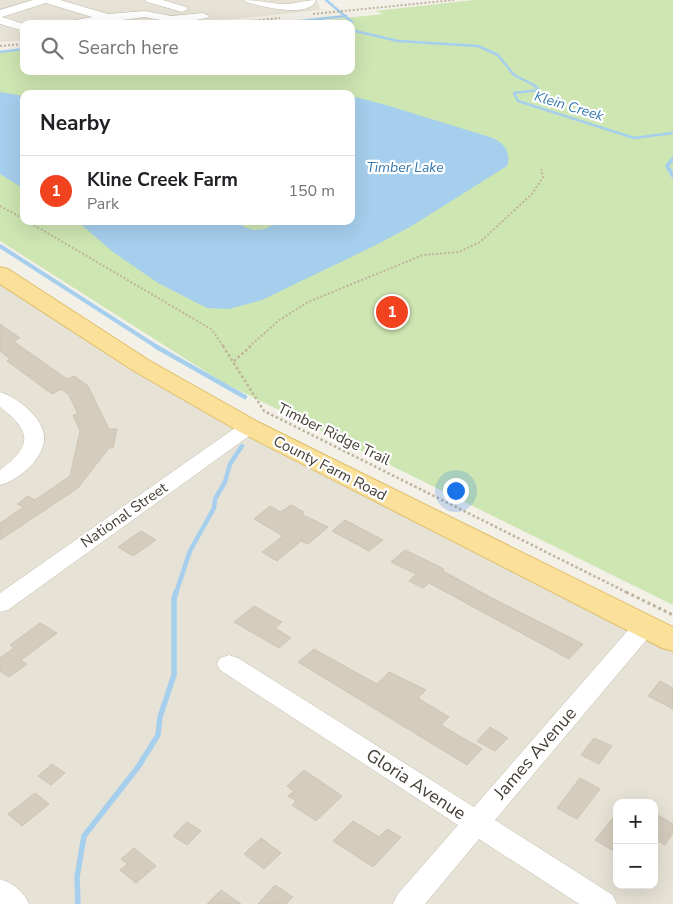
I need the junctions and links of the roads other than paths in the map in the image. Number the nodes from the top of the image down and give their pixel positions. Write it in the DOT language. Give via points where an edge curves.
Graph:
graph roads {
  1 [pos="44,0"];
  2 [pos="48,0"];
  3 [pos="151,0"];
  4 [pos="250,0"];
  5 [pos="310,0"];
  6 [pos="0,14"];
  7 [pos="107,18"];
  8 [pos="0,20"];
  9 [pos="95,20"];
  10 [pos="20,27"];
  11 [pos="0,274"];
  12 [pos="0,398"];
  13 [pos="249,427"];
  14 [pos="0,479"];
  15 [pos="0,604"];
  16 [pos="645,626"];
  17 [pos="673,640"];
  18 [pos="228,664"];
  19 [pos="476,822"];
  20 [pos="0,891"];
  21 [pos="15,904"];
  22 [pos="407,904"];
  23 [pos="603,904"];
  1 -- 6 [label="street"];
  2 -- 7 [label="street"];
  3 -- 7 [label="street" via="203,16 185,19 145,14"];
  4 -- 5 [label="street" via="282,8 296,7"];
  7 -- 9 [label="street"];
  8 -- 10 [label="street"];
  11 -- 13 [label="main road, County Farm Road" via="142,366"];
  12 -- 14 [label="street" via="30,424 34,433 32,450 16,468"];
  13 -- 15 [label="street, National Street"];
  13 -- 16 [label="main road, County Farm Road"];
  16 -- 17 [label="main road, County Farm Road"];
  16 -- 19 [label="street, James Avenue"];
  18 -- 19 [label="street, Gloria Avenue"];
  19 -- 22 [label="street, James Avenue"];
  19 -- 23 [label="street, Gloria Avenue"];
  20 -- 21 [label="street"];
}
